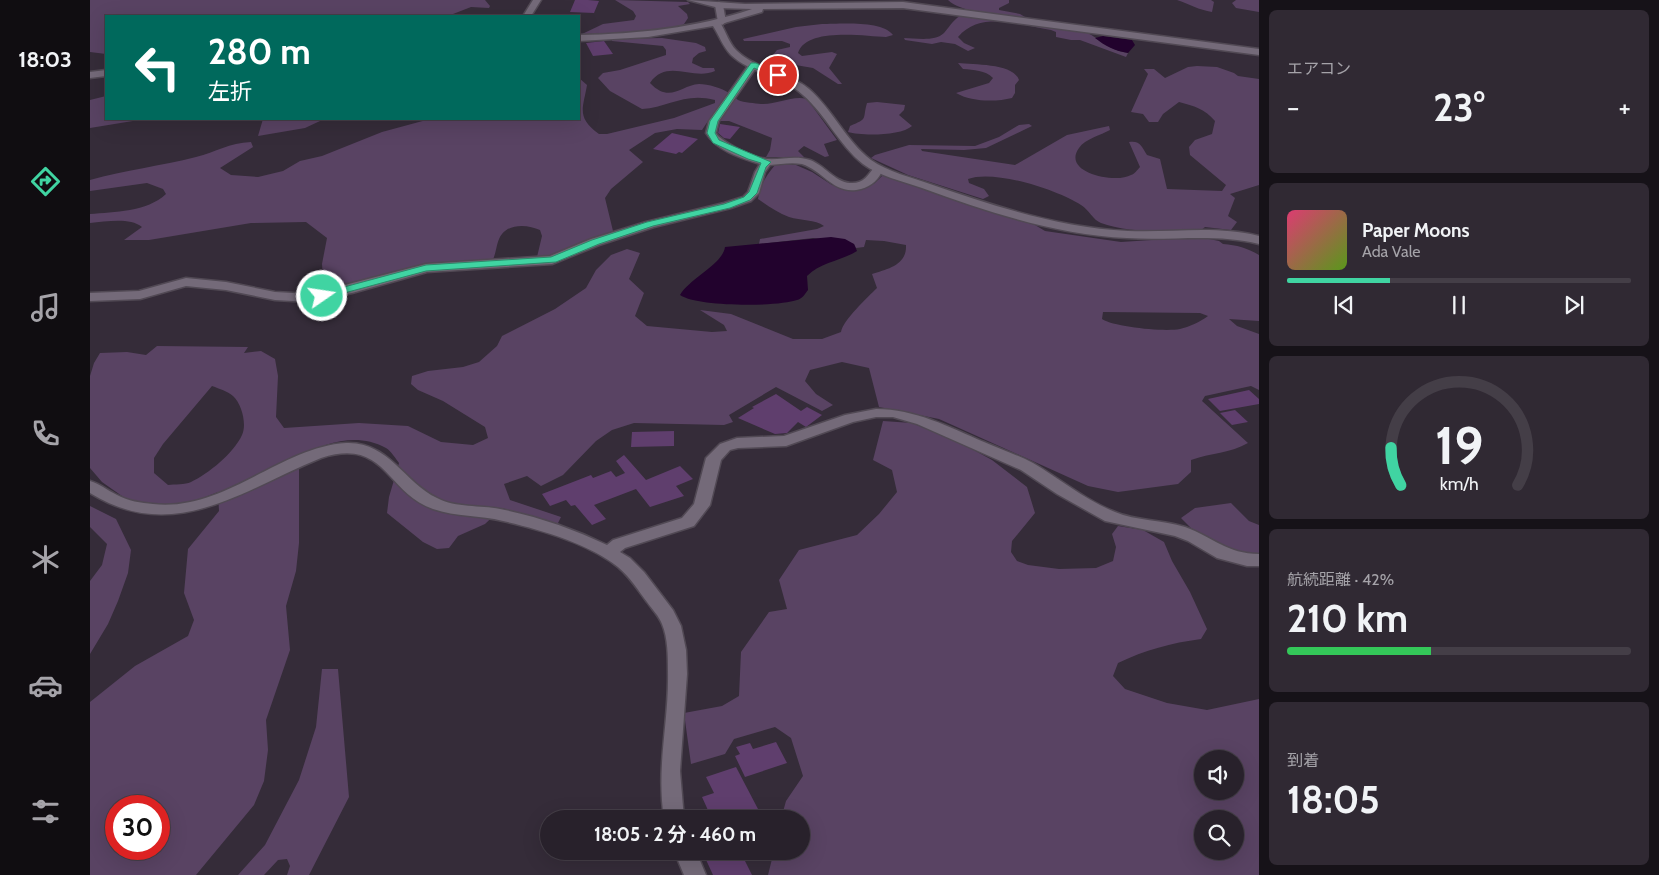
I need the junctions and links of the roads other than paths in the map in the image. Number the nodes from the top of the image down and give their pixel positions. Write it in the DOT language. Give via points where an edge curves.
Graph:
graph roads {
  1 [pos="537,0"];
  2 [pos="692,0"];
  3 [pos="783,3"];
  4 [pos="719,5"];
  5 [pos="768,7"];
  6 [pos="528,15"];
  7 [pos="719,23"];
  8 [pos="580,38"];
  9 [pos="1259,52"];
  10 [pos="753,65"];
  11 [pos="105,73"];
  12 [pos="90,75"];
  13 [pos="767,162"];
  14 [pos="878,168"];
  15 [pos="1259,240"];
  16 [pos="90,297"];
  17 [pos="90,486"];
  18 [pos="609,553"];
  19 [pos="1259,560"];
  20 [pos="673,810"];
  21 [pos="689,860"];
  22 [pos="695,875"];
  1 -- 6 [label="street"];
  2 -- 4 [label="street"];
  3 -- 5 [label="street"];
  3 -- 9 [label="street" via="903,5"];
  4 -- 5 [label="street"];
  4 -- 7 [label="street"];
  5 -- 7 [label="street"];
  7 -- 8 [label="street" via="654,35"];
  7 -- 10 [label="street" via="734,52"];
  10 -- 13 [label="street" via="714,121 711,133 716,142"];
  10 -- 14 [label="street" via="806,91 849,146"];
  11 -- 12 [label="street"];
  13 -- 14 [label="street" via="802,161 846,185 868,183 876,176"];
  13 -- 16 [label="street" via="747,199 650,224 552,260 426,268 310,298 274,296 186,282 132,296"];
  14 -- 15 [label="street" via="1001,210 1083,230 1141,236 1233,234"];
  17 -- 18 [label="street" via="135,508 172,511 226,498 308,456 334,449 365,450 376,455 431,502 503,515"];
  18 -- 19 [label="street" via="619,544 688,522 702,505 714,458 725,447 737,443 786,441 850,418 894,413 922,421 1026,466 1111,517 1178,531 1223,554"];
  18 -- 20 [label="street" via="635,574 671,624 676,679 670,782"];
  21 -- 22 [label="street"];
}
